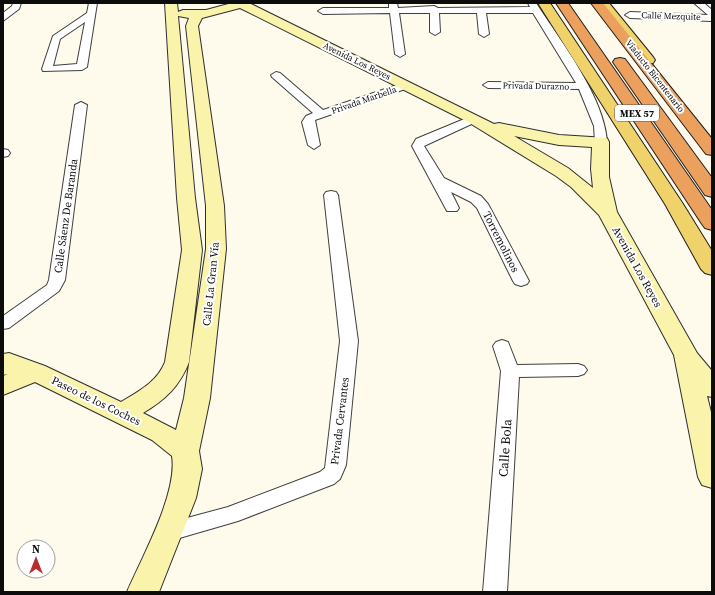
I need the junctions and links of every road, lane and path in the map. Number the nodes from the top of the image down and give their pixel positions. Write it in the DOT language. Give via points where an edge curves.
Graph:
graph roads {
  1 [pos="17,3"];
  2 [pos="93,3"];
  3 [pos="562,3"];
  4 [pos="577,3"];
  5 [pos="596,3"];
  6 [pos="603,3"];
  7 [pos="698,3"];
  8 [pos="241,4"];
  9 [pos="537,5"];
  10 [pos="394,6"];
  11 [pos="171,8"];
  12 [pos="434,10"];
  13 [pos="481,10"];
  14 [pos="323,11"];
  15 [pos="91,14"];
  16 [pos="712,14"];
  17 [pos="197,15"];
  18 [pos="630,15"];
  19 [pos="3,18"];
  20 [pos="712,18"];
  21 [pos="435,32"];
  22 [pos="484,34"];
  23 [pos="400,54"];
  24 [pos="276,75"];
  25 [pos="408,85"];
  26 [pos="488,85"];
  27 [pos="583,86"];
  28 [pos="81,105"];
  29 [pos="321,114"];
  30 [pos="474,119"];
  31 [pos="559,140"];
  32 [pos="712,141"];
  33 [pos="600,142"];
  34 [pos="314,145"];
  35 [pos="712,150"];
  36 [pos="532,155"];
  37 [pos="439,181"];
  38 [pos="712,191"];
  39 [pos="331,195"];
  40 [pos="452,208"];
  41 [pos="607,212"];
  42 [pos="712,224"];
  43 [pos="712,269"];
  44 [pos="521,281"];
  45 [pos="3,324"];
  46 [pos="502,346"];
  47 [pos="686,355"];
  48 [pos="5,362"];
  49 [pos="578,370"];
  50 [pos="510,371"];
  51 [pos="36,372"];
  52 [pos="3,386"];
  53 [pos="712,388"];
  54 [pos="121,414"];
  55 [pos="185,451"];
  56 [pos="712,477"];
  57 [pos="169,532"];
  58 [pos="143,592"];
  59 [pos="495,592"];
  1 -- 19 [label="street"];
  2 -- 15 [label="street"];
  3 -- 42 [label="highway, MEX 57"];
  4 -- 38 [label="highway, MEX 57"];
  5 -- 35 [label="highway, Viaducto Bicentenario"];
  6 -- 32 [label="main road"];
  7 -- 16 [label="street"];
  8 -- 17 [label="street"];
  8 -- 25 [label="street, Avenida Los Reyes"];
  9 -- 13 [label="street"];
  9 -- 27 [label="street"];
  9 -- 43 [label="main road" via="674,204"];
  10 -- 12 [label="street"];
  10 -- 14 [label="street"];
  10 -- 23 [label="street"];
  11 -- 17 [label="street"];
  11 -- 54 [label="street, Calle La Gran Vía" via="192,250 174,374 166,385"];
  12 -- 13 [label="street"];
  12 -- 21 [label="street"];
  13 -- 22 [label="street"];
  15 -- 15 [label="street" via="82,67 48,70 56,38"];
  17 -- 55 [label="street, Calle La Gran Vía" via="192,26 215,206 216,249 197,398"];
  18 -- 20 [label="street, Calle Mezquite"];
  24 -- 29 [label="street, Privada Marbella"];
  25 -- 29 [label="street, Privada Marbella"];
  25 -- 30 [label="street, Avenida Los Reyes"];
  26 -- 27 [label="street, Privada Durazno"];
  27 -- 33 [label="street" via="600,126"];
  28 -- 45 [label="street, Calle Sáenz De Baranda" via="57,280 53,288"];
  29 -- 34 [label="street, Privada Marbella" via="310,118 308,122"];
  30 -- 31 [label="street, Avenida Los Reyes" via="500,128"];
  30 -- 36 [label="street, Avenida Los Reyes"];
  30 -- 37 [label="street" via="420,142 419,149"];
  31 -- 33 [label="street, Avenida Los Reyes"];
  31 -- 36 [label="street" via="551,151"];
  33 -- 41 [label="street" via="599,176"];
  36 -- 41 [label="street, Avenida Los Reyes" via="577,184"];
  37 -- 40 [label="street"];
  37 -- 44 [label="street, Torremolinos" via="476,200 483,207"];
  39 -- 57 [label="street, Privada Cervantes" via="349,341 336,465 333,473 327,478 230,515"];
  41 -- 47 [label="street, Avenida Los Reyes"];
  46 -- 50 [label="street"];
  47 -- 53 [label="street"];
  47 -- 56 [label="street, Avenida Los Reyes"];
  48 -- 51 [label="street, Paseo de los Coches"];
  49 -- 50 [label="street"];
  50 -- 59 [label="street, Calle Bola"];
  51 -- 52 [label="street"];
  51 -- 54 [label="street, Paseo de los Coches"];
  54 -- 55 [label="street, Paseo de los Coches" via="161,433"];
  55 -- 57 [label="street, Calle La Gran Vía" via="188,469 182,498"];
  57 -- 58 [label="street, Calle La Gran Vía"];
}
